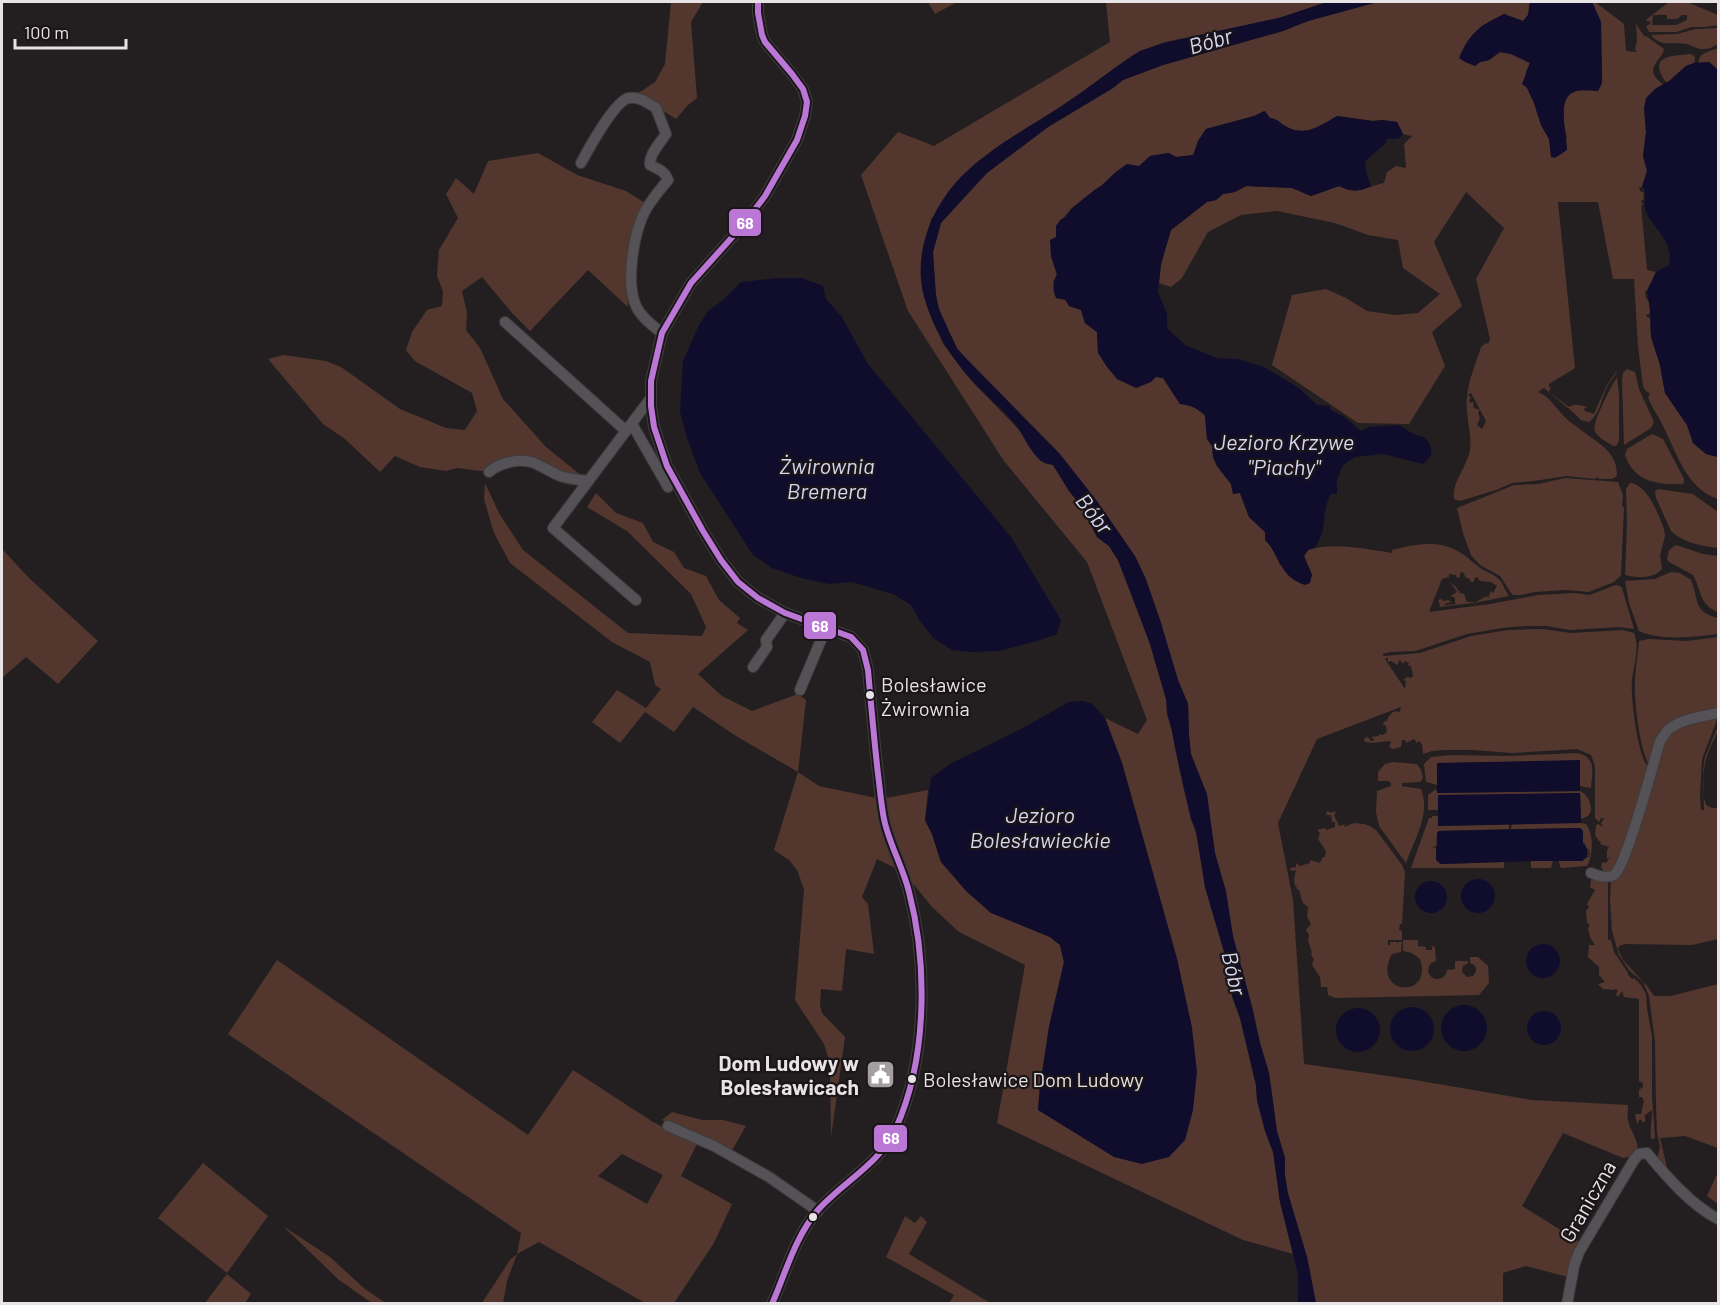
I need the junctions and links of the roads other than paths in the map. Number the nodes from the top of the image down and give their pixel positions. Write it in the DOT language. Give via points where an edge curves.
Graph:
graph roads {
  1 [pos="758,2"];
  2 [pos="581,163"];
  3 [pos="505,322"];
  4 [pos="662,333"];
  5 [pos="650,399"];
  6 [pos="629,428"];
  7 [pos="489,472"];
  8 [pos="588,481"];
  9 [pos="668,487"];
  10 [pos="636,600"];
  11 [pos="785,613"];
  12 [pos="826,628"];
  13 [pos="753,667"];
  14 [pos="800,690"];
  15 [pos="1719,713"];
  16 [pos="1592,873"];
  17 [pos="668,1126"];
  18 [pos="818,1211"];
  19 [pos="1719,1219"];
  20 [pos="772,1304"];
  21 [pos="1567,1304"];
  1 -- 4 [label="street" via="765,42 806,95 803,125 765,196 692,283"];
  2 -- 4 [label="street" via="622,101 637,98 656,108 666,134 649,160 668,180 643,217 633,248 631,287 636,306"];
  3 -- 6 [label="street"];
  4 -- 5 [label="street"];
  5 -- 6 [label="street"];
  5 -- 11 [label="street" via="655,433 667,466 708,540 738,582"];
  6 -- 8 [label="street"];
  6 -- 9 [label="street"];
  7 -- 8 [label="street" via="504,464 532,462 561,476"];
  8 -- 10 [label="street" via="553,528"];
  11 -- 12 [label="street"];
  11 -- 13 [label="street"];
  12 -- 14 [label="street"];
  12 -- 18 [label="street" via="851,637 866,660 884,821 905,876 918,933 921,1013 914,1068 895,1130 885,1147"];
  15 -- 16 [label="street" via="1670,729 1660,741 1620,867 1610,876"];
  17 -- 18 [label="street" via="769,1177"];
  18 -- 20 [label="street" via="801,1235"];
  19 -- 21 [label="street, Graniczna" via="1696,1204 1647,1153 1639,1154 1579,1252"];
}
